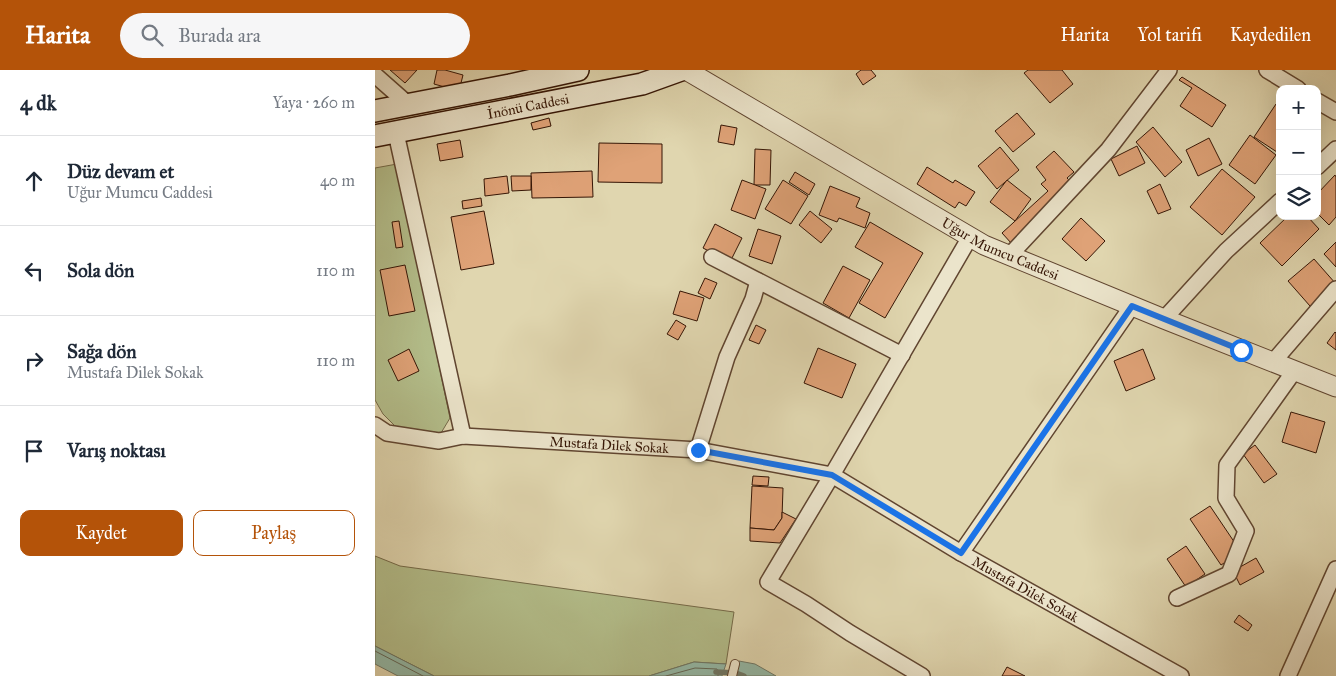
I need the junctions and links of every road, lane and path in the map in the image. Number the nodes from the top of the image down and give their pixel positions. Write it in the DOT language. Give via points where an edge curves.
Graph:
graph roads {
  1 [pos="577,70"];
  2 [pos="681,70"];
  3 [pos="686,70"];
  4 [pos="1169,70"];
  5 [pos="1267,70"];
  6 [pos="375,75"];
  7 [pos="1291,85"];
  8 [pos="1321,103"];
  9 [pos="409,105"];
  10 [pos="375,111"];
  11 [pos="1336,112"];
  12 [pos="396,133"];
  13 [pos="375,136"];
  14 [pos="1336,149"];
  15 [pos="1321,162"];
  16 [pos="1276,205"];
  17 [pos="970,237"];
  18 [pos="1009,256"];
  19 [pos="712,257"];
  20 [pos="758,281"];
  21 [pos="1336,289"];
  22 [pos="1132,306"];
  23 [pos="1163,319"];
  24 [pos="902,355"];
  25 [pos="1273,362"];
  26 [pos="1295,370"];
  27 [pos="1336,387"];
  28 [pos="375,425"];
  29 [pos="463,436"];
  30 [pos="698,450"];
  31 [pos="832,475"];
  32 [pos="961,553"];
  33 [pos="1336,568"];
  34 [pos="1177,598"];
  35 [pos="735,664"];
  36 [pos="732,676"];
  37 [pos="922,676"];
  38 [pos="1181,676"];
  39 [pos="1288,676"];
  1 -- 9 [label="main road, İnönü Caddesi"];
  2 -- 12 [label="main road, İnönü Caddesi" via="642,84"];
  3 -- 17 [label="street, Uğur Mumcu Caddesi"];
  4 -- 18 [label="street" via="1108,150"];
  5 -- 7 [label="street"];
  6 -- 9 [label="street"];
  8 -- 11 [label="street"];
  9 -- 10 [label="main road, İnönü Caddesi"];
  12 -- 13 [label="main road, İnönü Caddesi"];
  12 -- 29 [label="street"];
  14 -- 15 [label="street"];
  16 -- 23 [label="street" via="1226,251"];
  17 -- 18 [label="street, Uğur Mumcu Caddesi"];
  17 -- 24 [label="street"];
  18 -- 22 [label="street, Uğur Mumcu Caddesi"];
  19 -- 20 [label="street"];
  20 -- 24 [label="street"];
  20 -- 30 [label="street" via="727,357"];
  21 -- 25 [label="street"];
  22 -- 23 [label="street, Uğur Mumcu Caddesi"];
  22 -- 32 [label="street"];
  23 -- 25 [label="street, Uğur Mumcu Caddesi"];
  24 -- 31 [label="street"];
  25 -- 26 [label="street, Uğur Mumcu Caddesi"];
  26 -- 27 [label="street, Uğur Mumcu Caddesi"];
  26 -- 34 [label="street" via="1227,464 1226,498 1245,531 1229,574"];
  28 -- 29 [label="street, Mustafa Dilek Sokak" via="387,433 439,441"];
  29 -- 30 [label="street, Mustafa Dilek Sokak"];
  30 -- 31 [label="street, Mustafa Dilek Sokak"];
  31 -- 32 [label="street, Mustafa Dilek Sokak"];
  31 -- 37 [label="street" via="768,582"];
  32 -- 38 [label="street, Mustafa Dilek Sokak"];
  33 -- 39 [label="street"];
  35 -- 36 [label="lane"];
}
